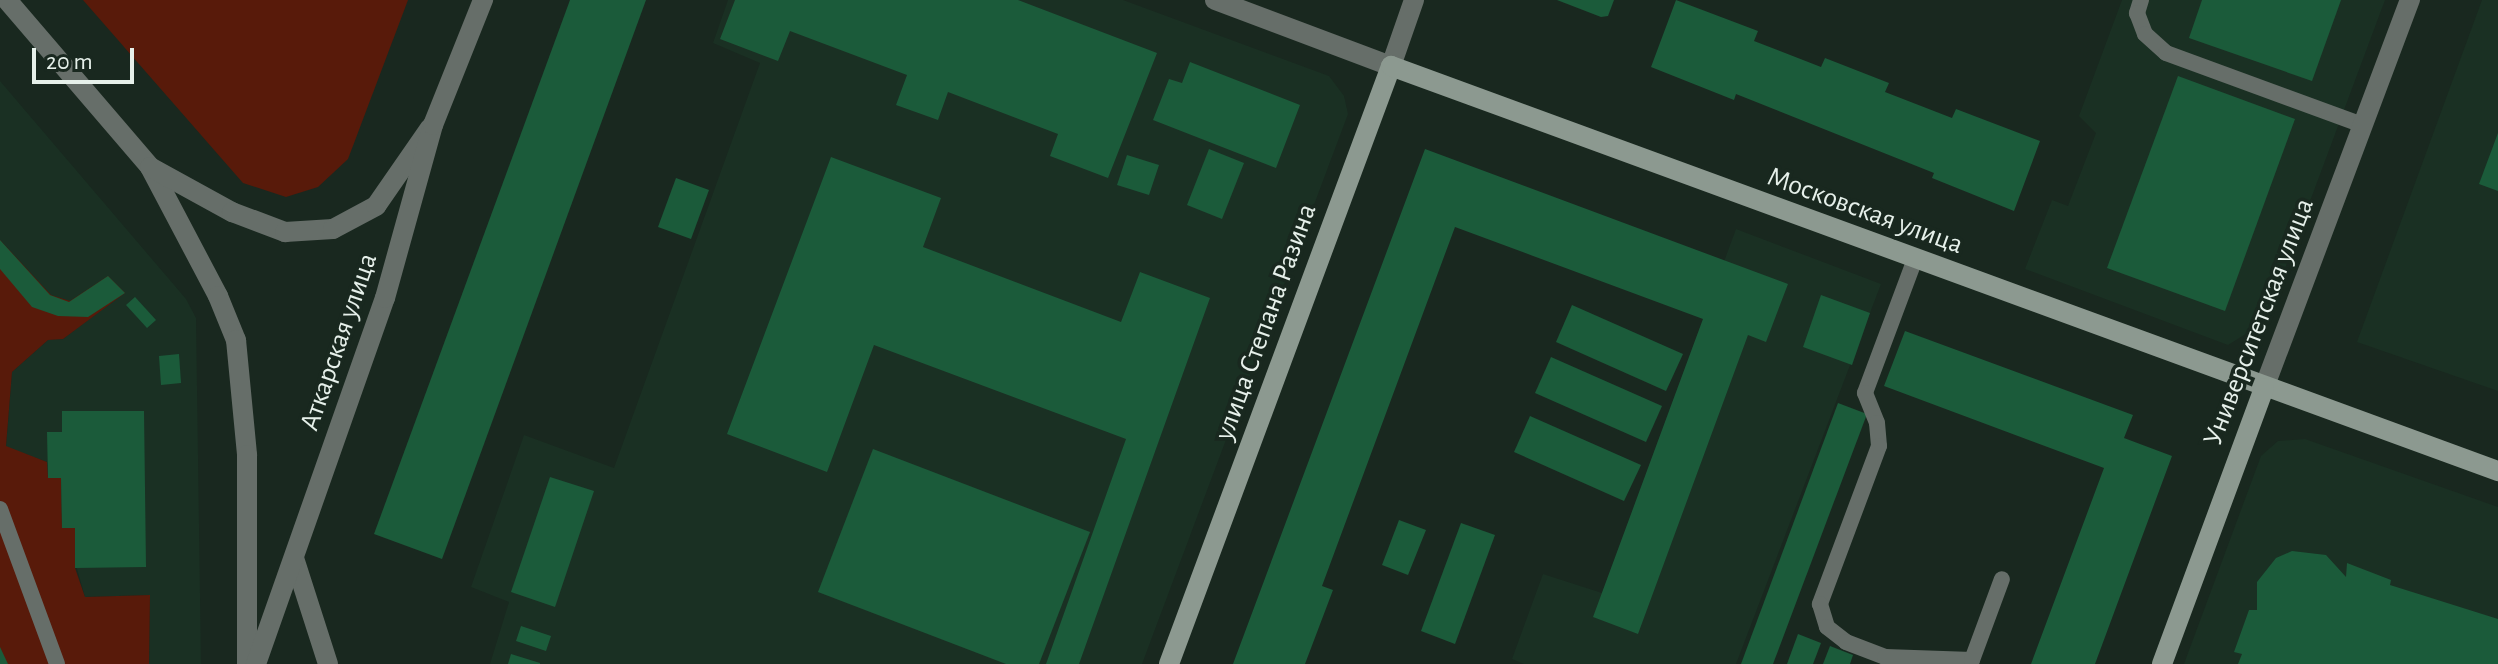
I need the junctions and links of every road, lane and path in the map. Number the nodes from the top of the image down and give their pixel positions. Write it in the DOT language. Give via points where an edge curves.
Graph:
graph roads {
  1 [pos="7,0"];
  2 [pos="473,0"];
  3 [pos="483,0"];
  4 [pos="1215,0"];
  5 [pos="1414,0"];
  6 [pos="2141,0"];
  7 [pos="2410,0"];
  8 [pos="465,35"];
  9 [pos="1391,66"];
  10 [pos="433,125"];
  11 [pos="2363,125"];
  12 [pos="150,167"];
  13 [pos="1915,259"];
  14 [pos="2264,388"];
  15 [pos="2498,471"];
  16 [pos="0,509"];
  17 [pos="294,558"];
  18 [pos="2002,579"];
  19 [pos="57,664"];
  20 [pos="247,664"];
  21 [pos="256,664"];
  22 [pos="328,664"];
  23 [pos="1169,664"];
  24 [pos="2162,664"];
  1 -- 12 [label="street"];
  2 -- 8 [label="street, Аткарская улица"];
  3 -- 8 [label="street, Аткарская улица"];
  4 -- 9 [label="street, Московская улица"];
  5 -- 9 [label="street, улица Степана Разина"];
  6 -- 11 [label="lane" via="2137,13 2145,34 2166,53"];
  7 -- 11 [label="street, Университетская улица"];
  8 -- 10 [label="street, Аткарская улица"];
  9 -- 13 [label="main road, Московская улица"];
  9 -- 23 [label="main road, улица Степана Разина"];
  10 -- 12 [label="street" via="376,206 333,229 285,232 232,212"];
  10 -- 17 [label="street, Аткарская улица" via="385,298"];
  11 -- 14 [label="street, Университетская улица"];
  12 -- 20 [label="street" via="236,340 247,455"];
  13 -- 14 [label="main road, Московская улица"];
  13 -- 18 [label="lane" via="1865,393 1879,446 1820,604 1827,627 1846,642 1885,657 1972,660"];
  14 -- 15 [label="main road, Московская улица"];
  14 -- 24 [label="main road, Университетская улица"];
  16 -- 19 [label="lane"];
  17 -- 21 [label="street, Аткарская улица"];
  17 -- 22 [label="street"];
}
